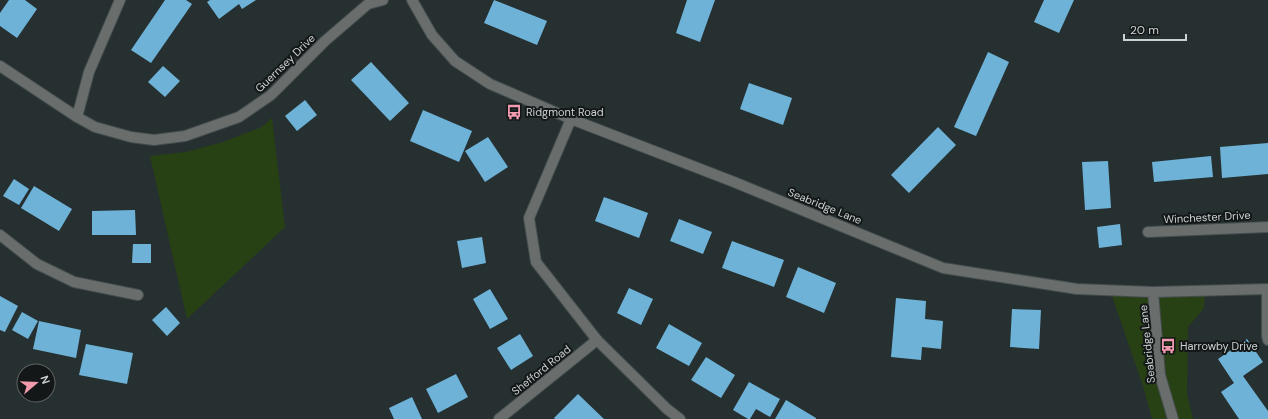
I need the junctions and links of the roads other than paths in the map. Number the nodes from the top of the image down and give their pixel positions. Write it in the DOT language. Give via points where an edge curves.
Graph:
graph roads {
  1 [pos="120,0"];
  2 [pos="383,0"];
  3 [pos="412,0"];
  4 [pos="0,66"];
  5 [pos="77,117"];
  6 [pos="571,119"];
  7 [pos="1268,226"];
  8 [pos="1148,232"];
  9 [pos="0,235"];
  10 [pos="1268,289"];
  11 [pos="1154,292"];
  12 [pos="138,295"];
  13 [pos="597,340"];
  14 [pos="1268,340"];
  15 [pos="499,419"];
  16 [pos="680,419"];
  17 [pos="1173,419"];
  1 -- 5 [label="street" via="89,72"];
  2 -- 5 [label="street, Guernsey Drive" via="368,4 325,41 271,95 239,117 185,136 154,140 131,137 95,127"];
  3 -- 6 [label="street, Seabridge Lane" via="432,35 455,61 490,84"];
  4 -- 5 [label="street, Guernsey Drive"];
  6 -- 11 [label="street, Seabridge Lane" via="734,182 943,268 1077,289"];
  6 -- 13 [label="street" via="529,218 536,262"];
  7 -- 8 [label="street, Winchester Drive"];
  9 -- 12 [label="street" via="37,264 74,282"];
  10 -- 11 [label="street"];
  10 -- 14 [label="street"];
  11 -- 17 [label="street, Seabridge Lane" via="1160,375"];
  13 -- 15 [label="street, Shefford Road"];
  13 -- 16 [label="street"];
}
